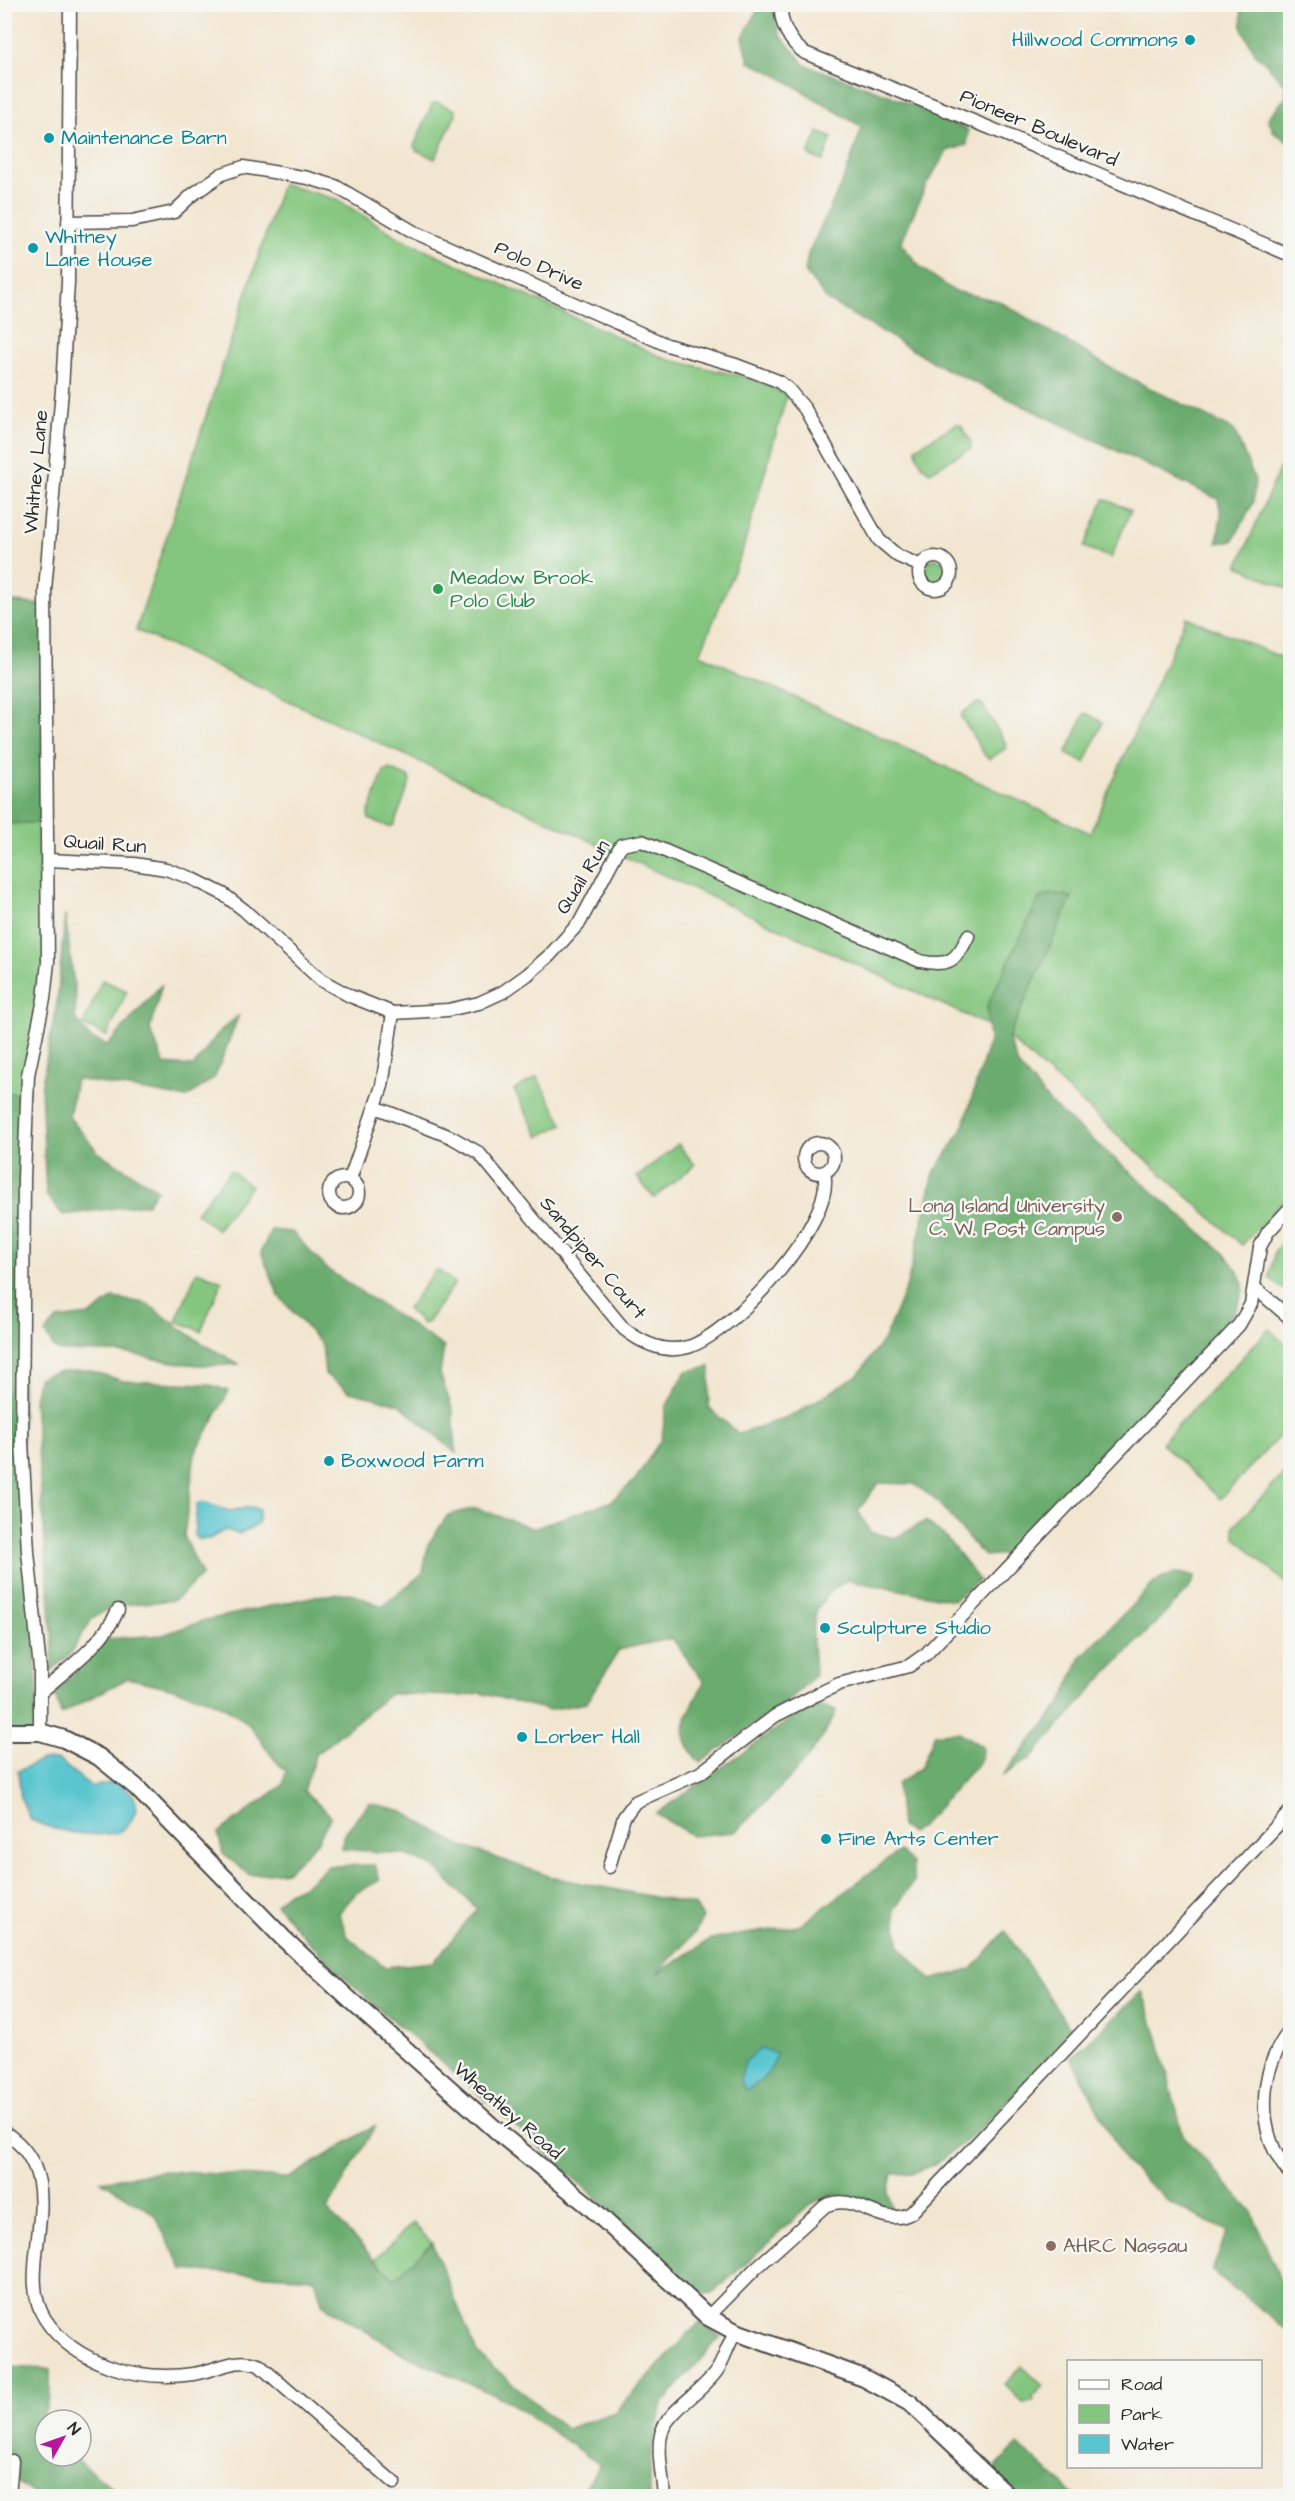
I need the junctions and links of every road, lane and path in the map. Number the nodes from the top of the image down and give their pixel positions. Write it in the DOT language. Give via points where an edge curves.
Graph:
graph roads {
  1 [pos="70,4"];
  2 [pos="782,4"];
  3 [pos="68,222"];
  4 [pos="1290,255"];
  5 [pos="921,566"];
  6 [pos="48,860"];
  7 [pos="968,936"];
  8 [pos="393,1012"];
  9 [pos="375,1107"];
  10 [pos="824,1173"];
  11 [pos="350,1179"];
  12 [pos="1290,1208"];
  13 [pos="1254,1287"];
  14 [pos="1290,1318"];
  15 [pos="118,1610"];
  16 [pos="40,1692"];
  17 [pos="40,1732"];
  18 [pos="8,1736"];
  19 [pos="1290,1812"];
  20 [pos="609,1867"];
  21 [pos="1290,2030"];
  22 [pos="4,2132"];
  23 [pos="1290,2174"];
  24 [pos="708,2317"];
  25 [pos="736,2332"];
  26 [pos="12,2462"];
  27 [pos="394,2484"];
  28 [pos="9,2496"];
  29 [pos="664,2496"];
  30 [pos="1008,2496"];
  1 -- 3 [label="street, Whitney Lane"];
  2 -- 4 [label="street, Pioneer Boulevard" via="791,40 805,53"];
  3 -- 5 [label="street, Polo Drive" via="132,221 174,212 222,174 243,167 335,186 414,232 667,345 778,381 805,409 879,540 898,556"];
  3 -- 6 [label="street, Whitney Lane" via="62,390 45,590"];
  6 -- 8 [label="street, Quail Run" via="134,864 191,878 244,910 321,980"];
  6 -- 16 [label="street, Whitney Lane" via="48,962 28,1075 24,1190 24,1506"];
  7 -- 8 [label="street, Quail Run" via="957,956 945,963 920,961 642,841 621,845 580,922 519,981 479,1003 448,1010"];
  8 -- 9 [label="street"];
  9 -- 10 [label="street, Sandpiper Court" via="451,1137 479,1153 624,1329 639,1340 664,1348 686,1348 705,1340 771,1281 806,1234 822,1200 827,1183"];
  9 -- 11 [label="street"];
  12 -- 13 [label="street" via="1260,1247"];
  13 -- 14 [label="street"];
  13 -- 20 [label="street" via="1251,1304 1239,1324 926,1654 909,1666 839,1684 816,1695 775,1716 700,1773 635,1802 624,1817"];
  15 -- 16 [label="street" via="85,1652"];
  16 -- 17 [label="street, Whitney Lane"];
  17 -- 18 [label="main road, Wheatley Road"];
  17 -- 24 [label="main road, Wheatley Road" via="99,1757 136,1787 283,1938 504,2137 588,2205"];
  19 -- 24 [label="street" via="911,2213 890,2219 844,2201 825,2206"];
  21 -- 23 [label="street" via="1269,2068 1264,2110 1278,2158"];
  22 -- 27 [label="street" via="24,2150 38,2180 42,2203 34,2273 36,2293 46,2321 68,2343 101,2363 138,2374 193,2374 246,2360 259,2365"];
  24 -- 25 [label="main road, Wheatley Road"];
  25 -- 29 [label="street" via="718,2368 662,2431"];
  25 -- 30 [label="main road, Wheatley Road" via="864,2378 910,2403"];
  26 -- 28 [label="street"];
}
